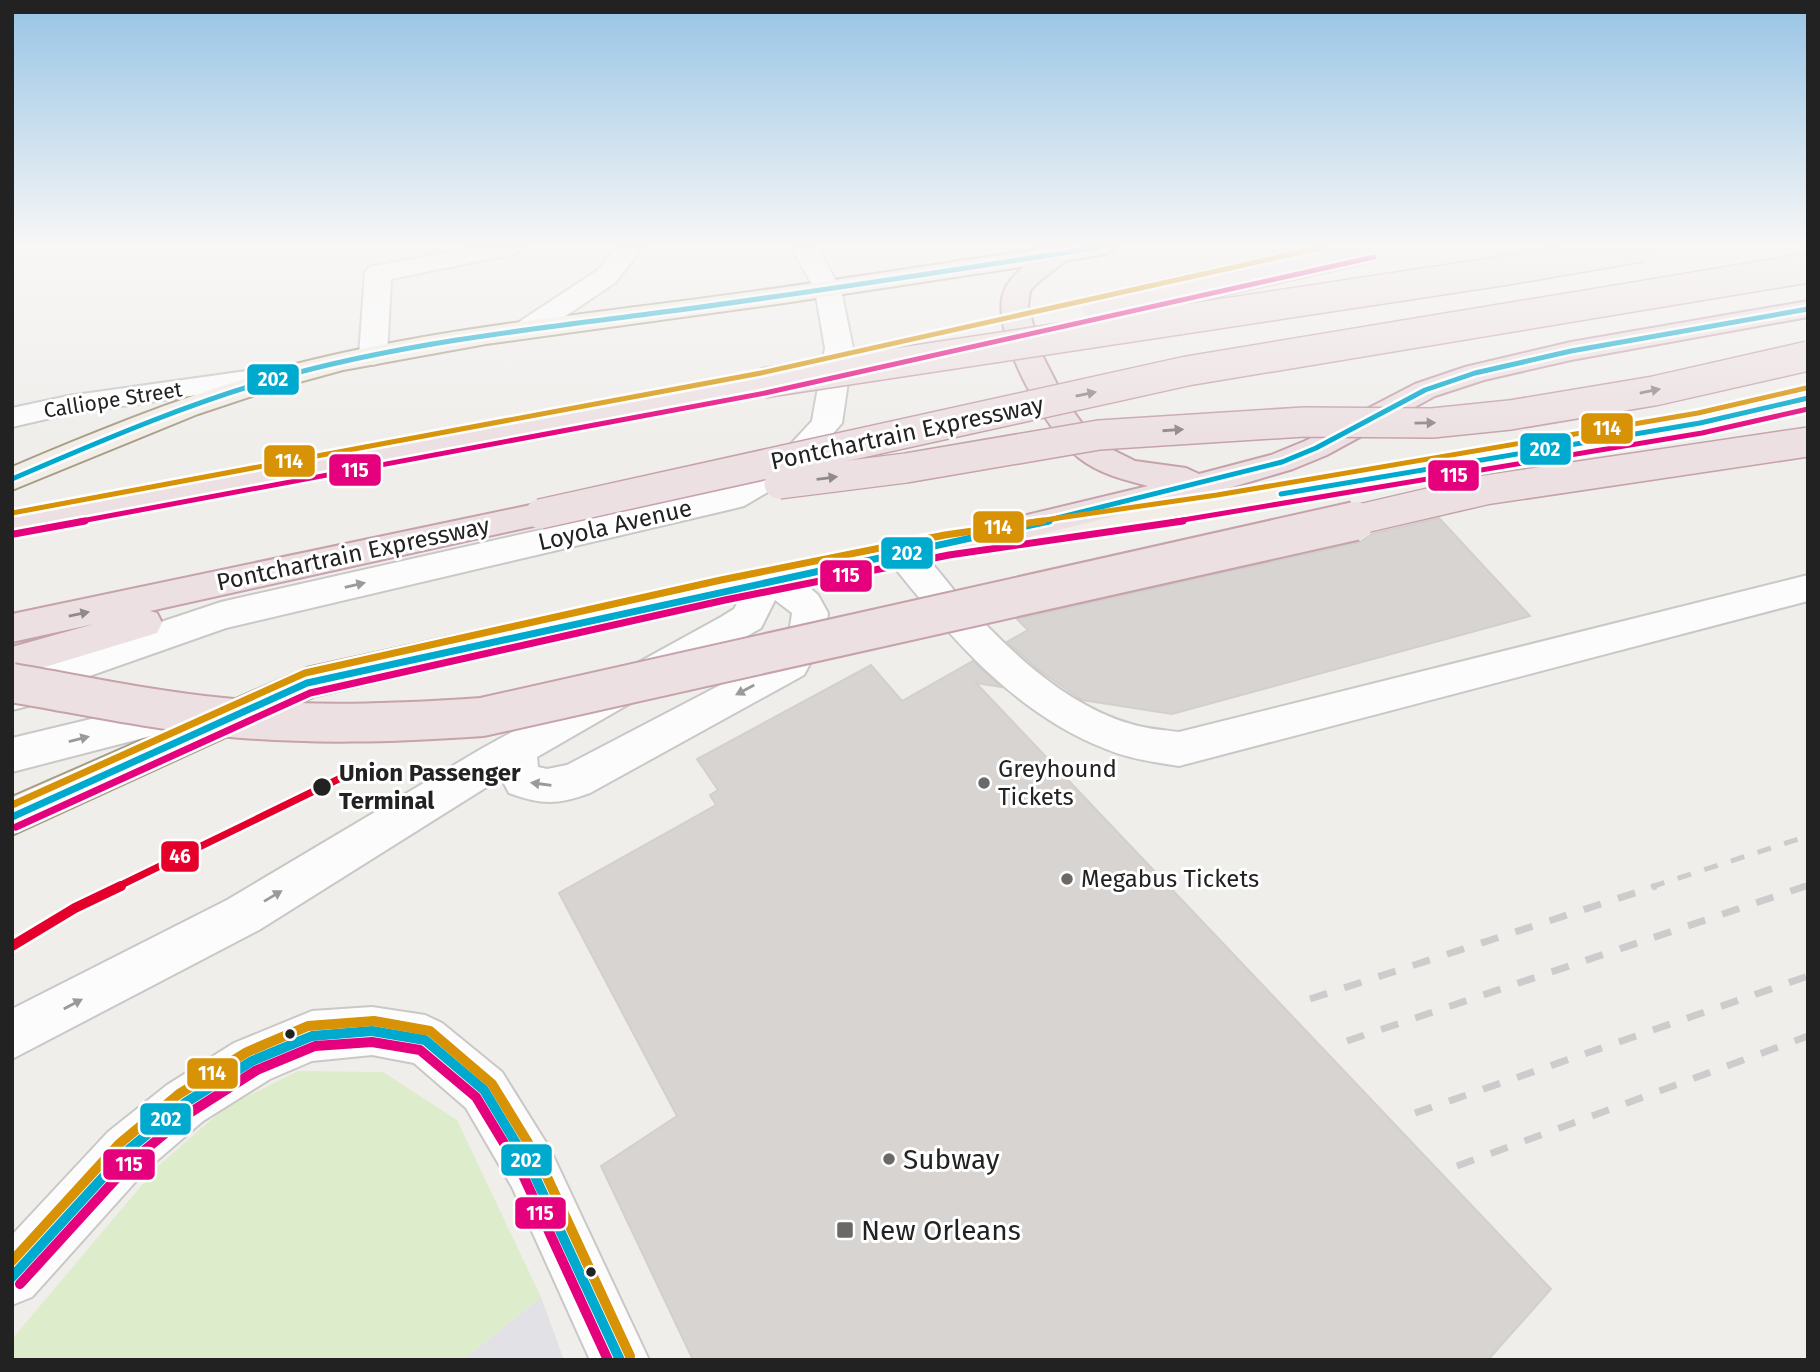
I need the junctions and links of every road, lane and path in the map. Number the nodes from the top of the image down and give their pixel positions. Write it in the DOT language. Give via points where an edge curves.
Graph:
graph roads {
  1 [pos="376,311"];
  2 [pos="554,311"];
  3 [pos="669,311"];
  4 [pos="832,311"];
  5 [pos="1014,311"];
  6 [pos="1085,311"];
  7 [pos="1238,311"];
  8 [pos="1549,311"];
  9 [pos="1797,311"];
  10 [pos="526,330"];
  11 [pos="373,356"];
  12 [pos="1808,356"];
  13 [pos="298,373"];
  14 [pos="763,383"];
  15 [pos="1808,398"];
  16 [pos="12,418"];
  17 [pos="1808,442"];
  18 [pos="12,479"];
  19 [pos="1223,479"];
  20 [pos="540,514"];
  21 [pos="12,524"];
  22 [pos="438,536"];
  23 [pos="947,545"];
  24 [pos="903,554"];
  25 [pos="765,582"];
  26 [pos="1808,587"];
  27 [pos="12,628"];
  28 [pos="12,662"];
  29 [pos="12,683"];
  30 [pos="307,683"];
  31 [pos="12,696"];
  32 [pos="519,748"];
  33 [pos="12,755"];
  34 [pos="12,817"];
  35 [pos="12,1035"];
  36 [pos="12,1277"];
  37 [pos="620,1360"];
  1 -- 11 [label="street"];
  2 -- 10 [label="street"];
  3 -- 10 [label="main road"];
  31 -- 4 [label="street, Loyola Avenue, one-way" via="47,676 221,616 732,498 786,468 827,423 839,348"];
  5 -- 19 [label="highway" via="1018,334 1064,426 1088,450 1117,467 1150,475"];
  6 -- 14 [label="highway, bridge"];
  7 -- 14 [label="highway, bridge"];
  20 -- 8 [label="highway, Pontchartrain Expressway, one-way, bridge" via="1187,371"];
  9 -- 19 [label="highway" via="1475,373 1425,390 1316,448"];
  10 -- 11 [label="main road"];
  11 -- 13 [label="main road"];
  20 -- 12 [label="highway, one-way, bridge" via="906,468 1099,435 1304,422 1433,423 1510,415 1654,391"];
  13 -- 16 [label="street, Calliope Street" via="68,405"];
  13 -- 18 [label="main road" via="152,419"];
  14 -- 21 [label="highway"];
  15 -- 23 [label="main road" via="1700,423 1219,505"];
  17 -- 29 [label="highway, bridge" via="1485,490 482,717 385,724 277,720 186,713"];
  19 -- 23 [label="highway"];
  20 -- 22 [label="highway, Pontchartrain Expressway"];
  27 -- 22 [label="highway, Pontchartrain Expressway, one-way"];
  22 -- 28 [label="highway"];
  23 -- 24 [label="main road"];
  24 -- 25 [label="main road"];
  24 -- 26 [label="street" via="936,595 1006,664 1066,712 1122,738 1179,749"];
  25 -- 30 [label="main road"];
  25 -- 32 [label="street" via="756,606 741,622"];
  25 -- 32 [label="street, one-way" via="796,594 808,605 806,641 791,665 575,781 547,787 524,781 516,767"];
  33 -- 30 [label="street, one-way"];
  30 -- 34 [label="main road"];
  35 -- 32 [label="street, one-way" via="243,915"];
  36 -- 37 [label="street" via="127,1151 185,1103 253,1061 312,1036 372,1031 425,1040 484,1090 531,1168"];
}
